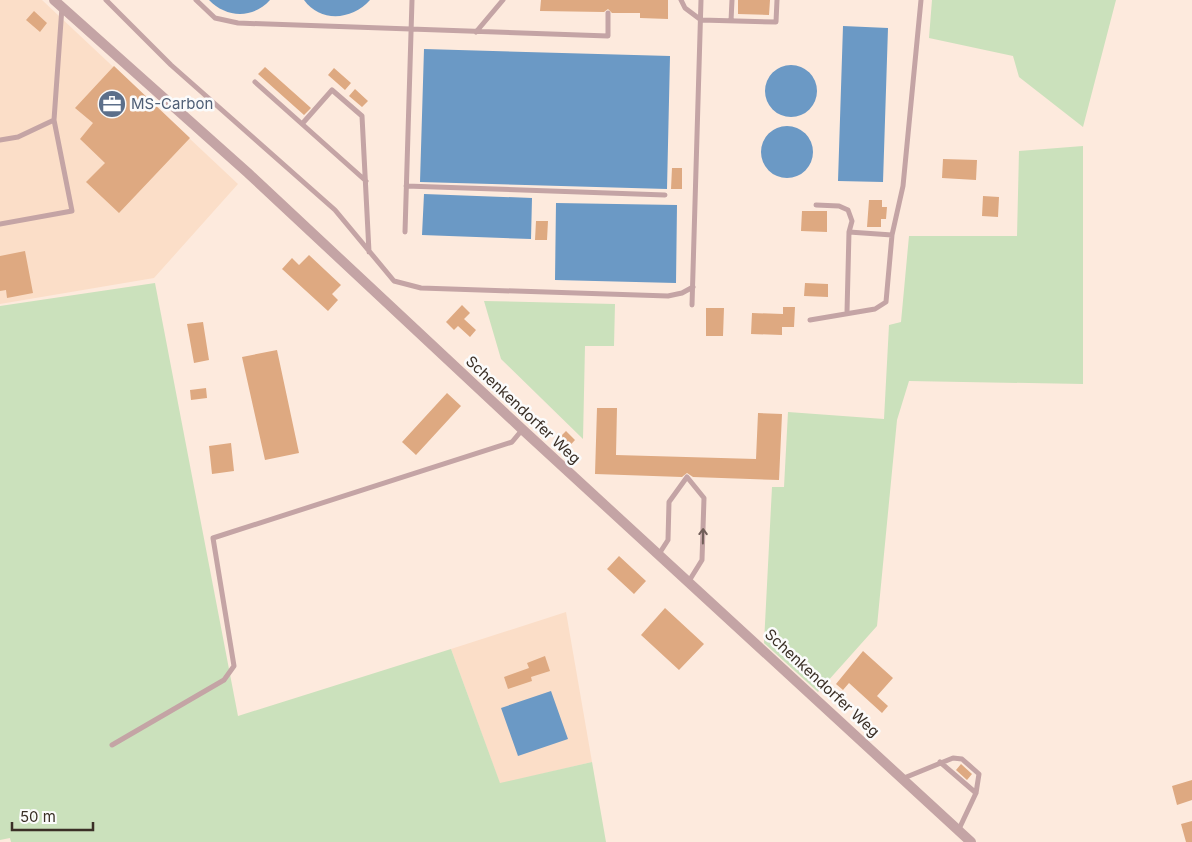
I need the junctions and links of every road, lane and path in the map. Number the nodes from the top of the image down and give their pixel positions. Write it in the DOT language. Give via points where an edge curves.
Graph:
graph roads {
  1 [pos="106,0"];
  2 [pos="196,0"];
  3 [pos="412,0"];
  4 [pos="503,0"];
  5 [pos="681,0"];
  6 [pos="701,0"];
  7 [pos="732,0"];
  8 [pos="777,0"];
  9 [pos="921,0"];
  10 [pos="58,3"];
  11 [pos="608,12"];
  12 [pos="701,20"];
  13 [pos="731,21"];
  14 [pos="412,31"];
  15 [pos="476,32"];
  16 [pos="255,82"];
  17 [pos="54,120"];
  18 [pos="302,124"];
  19 [pos="0,140"];
  20 [pos="366,181"];
  21 [pos="406,186"];
  22 [pos="665,195"];
  23 [pos="816,205"];
  24 [pos="0,224"];
  25 [pos="404,232"];
  26 [pos="850,232"];
  27 [pos="892,234"];
  28 [pos="369,253"];
  29 [pos="692,286"];
  30 [pos="692,305"];
  31 [pos="847,312"];
  32 [pos="810,320"];
  33 [pos="522,430"];
  34 [pos="659,554"];
  35 [pos="689,581"];
  36 [pos="112,745"];
  37 [pos="940,762"];
  38 [pos="904,778"];
  39 [pos="976,793"];
  40 [pos="958,829"];
  41 [pos="972,842"];
  1 -- 28 [label="lane" via="171,65 335,210"];
  2 -- 14 [label="lane" via="216,18 238,23"];
  3 -- 14 [label="lane"];
  4 -- 15 [label="lane"];
  5 -- 12 [label="lane" via="685,8"];
  6 -- 12 [label="lane"];
  7 -- 13 [label="lane"];
  8 -- 13 [label="lane" via="776,22"];
  9 -- 27 [label="lane" via="903,186"];
  10 -- 17 [label="lane"];
  10 -- 33 [label="street, Schenkendorfer Weg" via="248,173"];
  11 -- 15 [label="lane" via="608,36"];
  12 -- 13 [label="lane"];
  12 -- 29 [label="lane"];
  14 -- 15 [label="lane"];
  14 -- 21 [label="lane"];
  16 -- 18 [label="lane"];
  17 -- 19 [label="lane" via="18,137"];
  17 -- 24 [label="lane" via="72,212"];
  18 -- 20 [label="lane"];
  18 -- 20 [label="lane" via="332,90 362,116"];
  20 -- 28 [label="lane"];
  21 -- 22 [label="lane"];
  21 -- 25 [label="lane"];
  23 -- 26 [label="lane" via="839,206 848,210 852,221"];
  26 -- 27 [label="lane"];
  26 -- 31 [label="lane"];
  27 -- 31 [label="lane" via="886,302 875,310"];
  28 -- 29 [label="lane" via="394,281 421,288 668,296 682,293"];
  29 -- 30 [label="lane"];
  31 -- 32 [label="lane"];
  33 -- 34 [label="street, Schenkendorfer Weg"];
  33 -- 36 [label="lane" via="512,442 213,538 234,666 224,680"];
  34 -- 35 [label="street, Schenkendorfer Weg"];
  35 -- 34 [label="lane, one-way" via="702,560 704,498 687,477 669,502 668,540"];
  35 -- 38 [label="street, Schenkendorfer Weg"];
  37 -- 38 [label="lane"];
  37 -- 39 [label="lane"];
  37 -- 39 [label="lane" via="962,759 979,774"];
  38 -- 40 [label="street, Schenkendorfer Weg"];
  39 -- 40 [label="lane"];
  40 -- 41 [label="street, Schenkendorfer Weg"];
}
